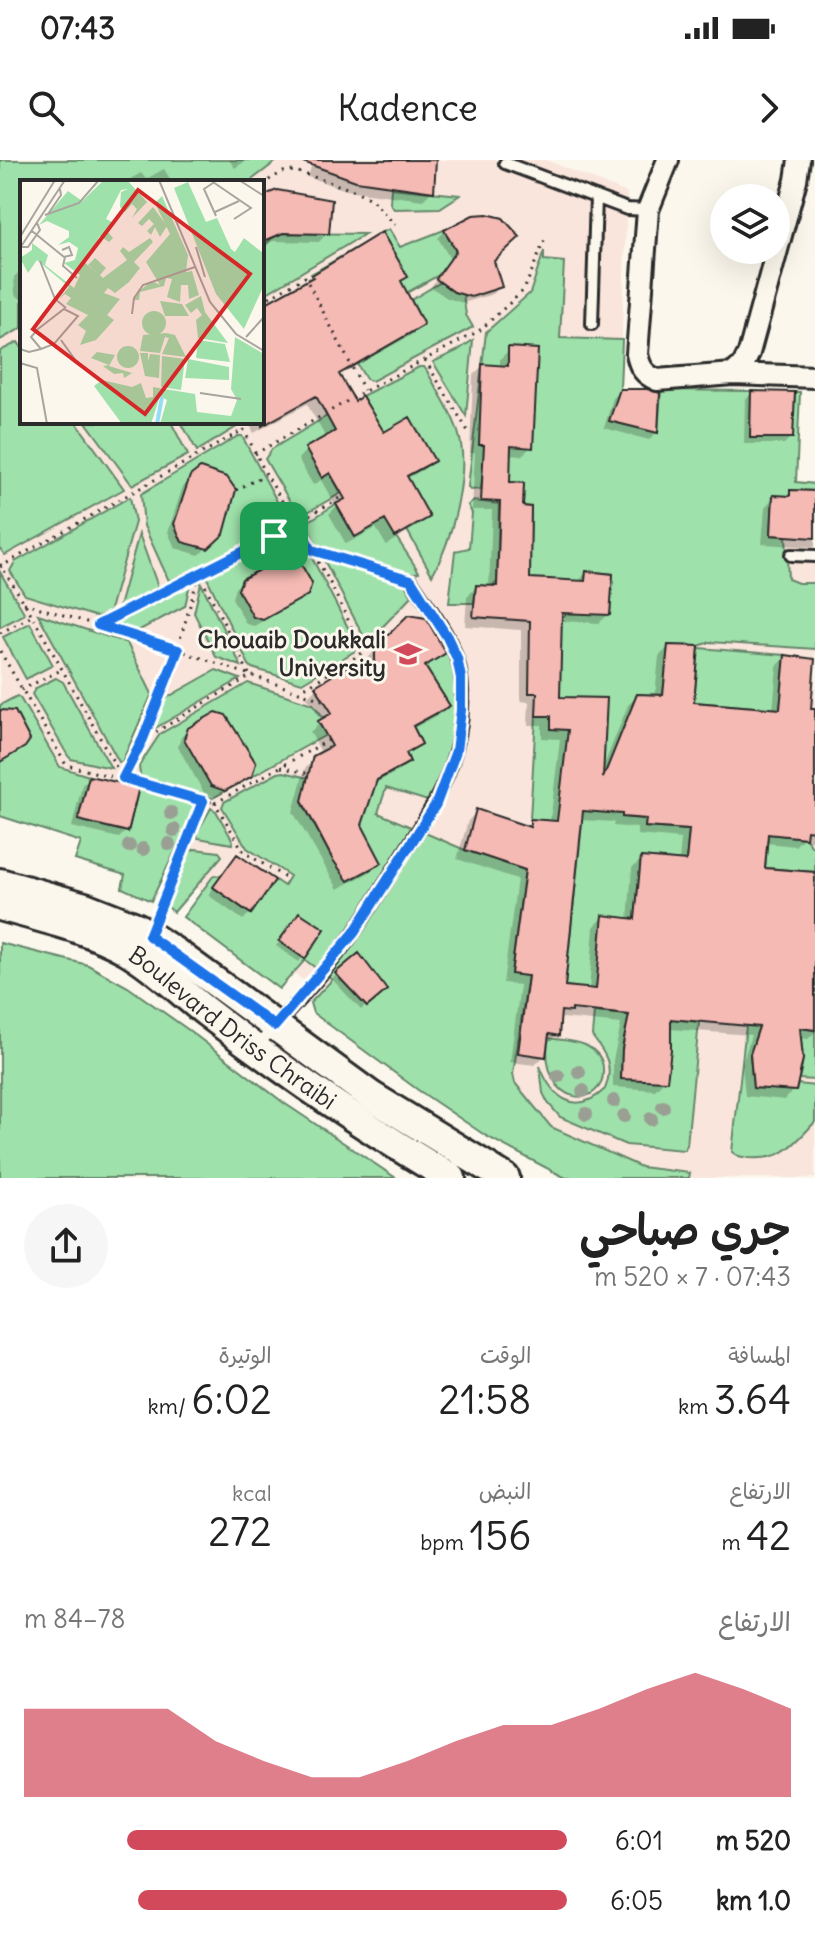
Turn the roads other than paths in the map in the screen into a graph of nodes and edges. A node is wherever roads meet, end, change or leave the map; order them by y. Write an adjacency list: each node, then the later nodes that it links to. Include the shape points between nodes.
1 (668, 160): 5 (street)
2 (799, 160): 7 (street, via 749,353)
3 (505, 163): 4 (lane)
4 (596, 197): 5 (lane, via 627,209); 6 (lane)
5 (648, 210): 7 (street, via 640,367 657,380)
6 (592, 324)
7 (733, 374): 8 (street)
8 (815, 377)
9 (791, 555): 10 (lane)
10 (815, 556)
11 (411, 580): 14 (lane, via 457,658 461,710 456,751 436,804 354,933)
12 (0, 883): 14 (main road, Boulevard Driss Chraibi, via 136,927)
13 (0, 906): 15 (main road, Boulevard Driss Chraibi, via 128,950)
14 (275, 1026): 15 (lane); 17 (main road, Boulevard Driss Chraibi, via 371,1096)
15 (256, 1047): 16 (main road, Boulevard Driss Chraibi, via 359,1122)
16 (451, 1178)
17 (505, 1178)

